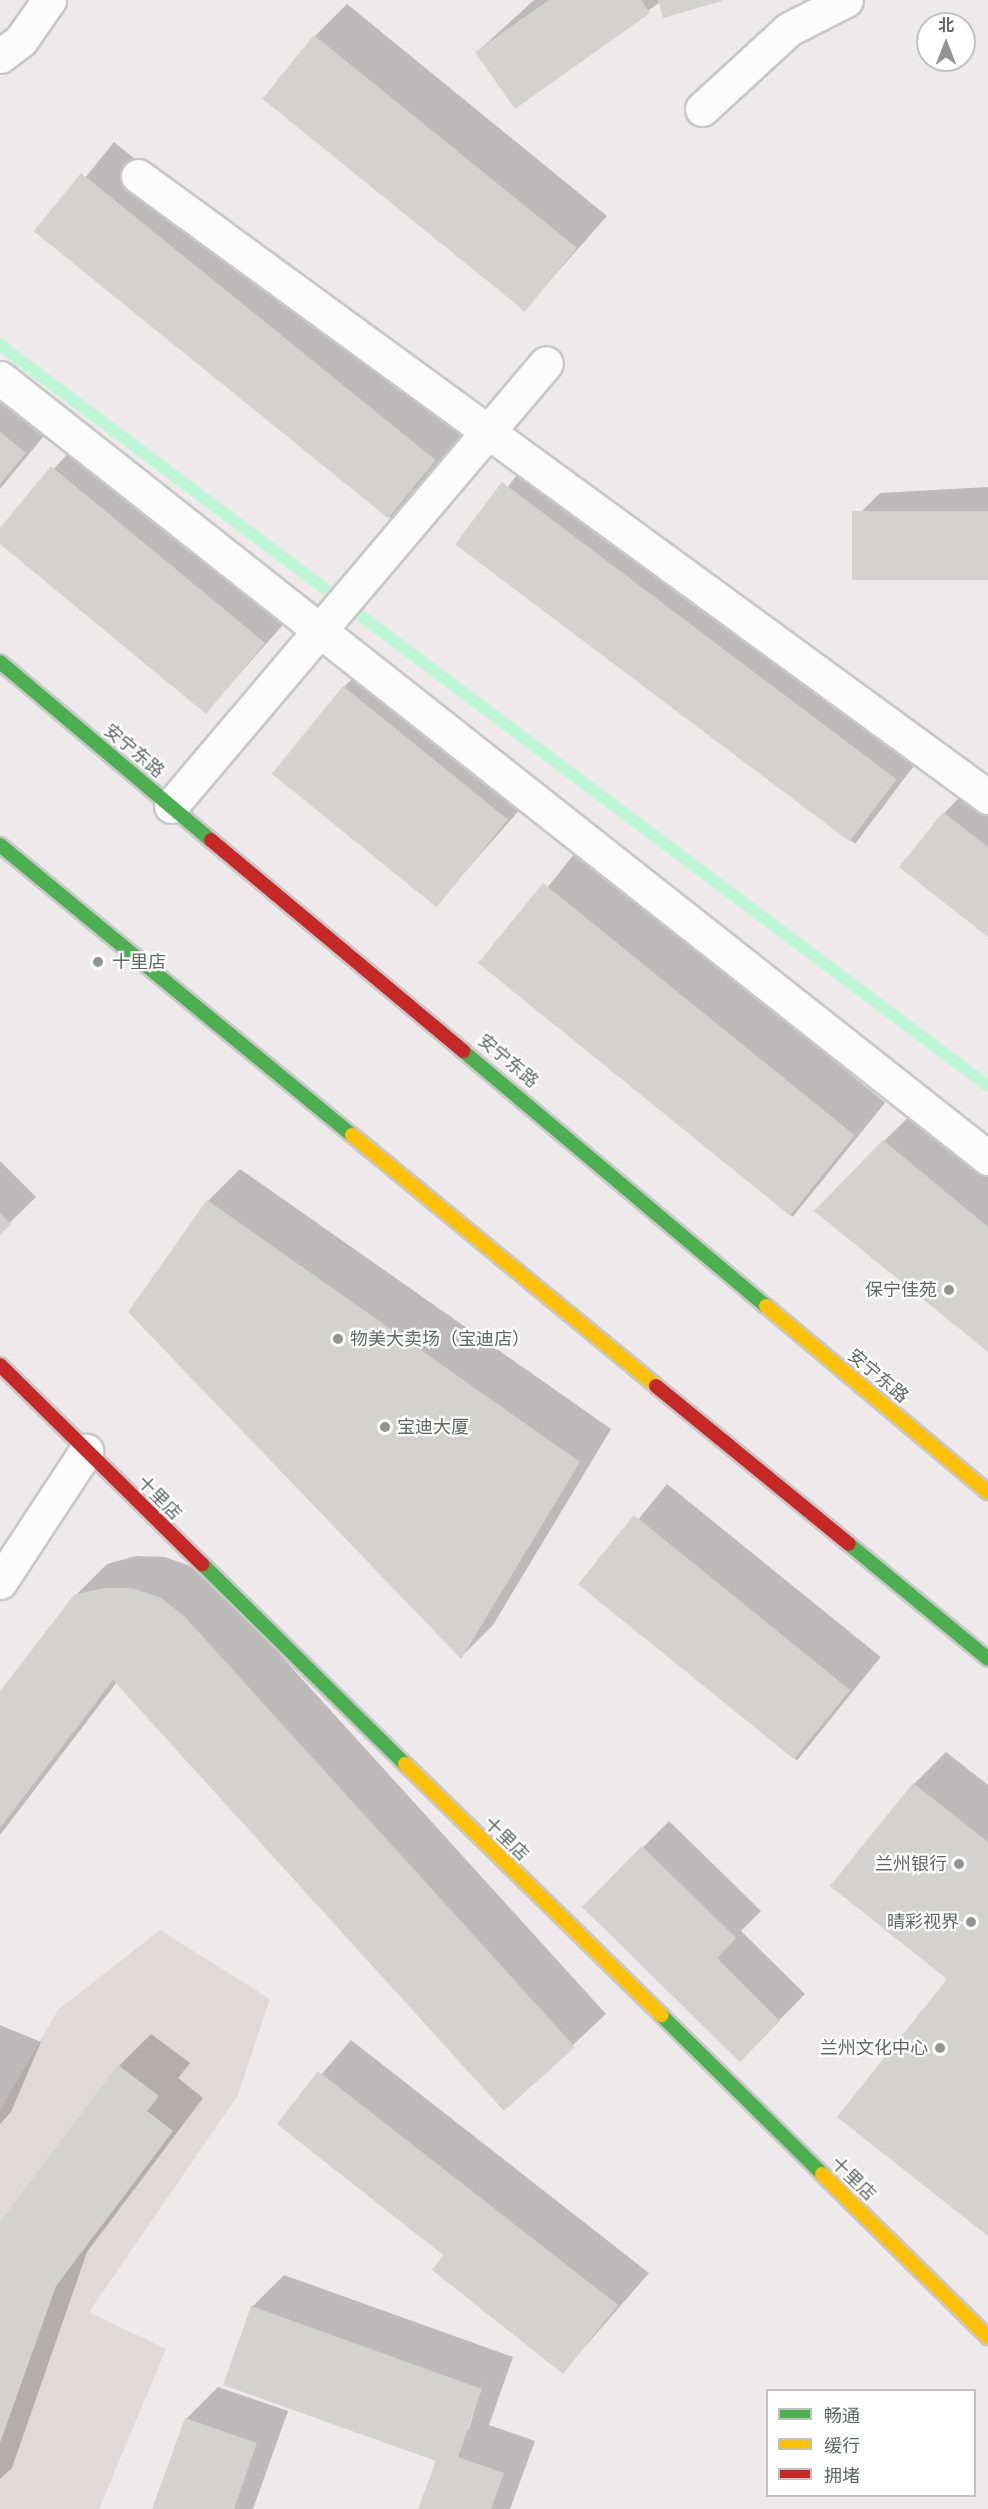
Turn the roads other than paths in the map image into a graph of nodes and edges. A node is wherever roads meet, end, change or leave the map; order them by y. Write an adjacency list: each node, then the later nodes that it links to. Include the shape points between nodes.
1 (49, 0): 3 (street, via 21,40)
2 (846, 0): 4 (street, via 789,29)
3 (0, 56)
4 (702, 109)
5 (138, 176): 8 (street)
6 (546, 363): 8 (street)
7 (0, 378): 9 (street)
8 (488, 432): 9 (street); 11 (street)
9 (324, 626): 12 (street); 14 (street)
10 (0, 662): 12 (main road, 安宁东路)
11 (988, 797)
12 (171, 806): 17 (main road, 安宁东路)
13 (0, 845): 19 (main road)
14 (988, 1158)
15 (0, 1365): 16 (main road, 十里店)
16 (86, 1451): 18 (street); 20 (main road, 十里店)
17 (988, 1492)
18 (0, 1582)
19 (988, 1659)
20 (988, 2337)

